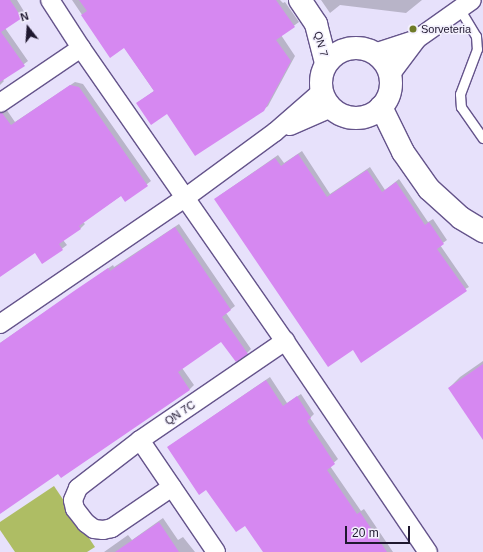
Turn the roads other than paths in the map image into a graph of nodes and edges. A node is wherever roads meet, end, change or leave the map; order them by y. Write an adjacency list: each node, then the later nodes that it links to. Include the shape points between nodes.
1 (50, 0): 6 (street)
2 (300, 0): 4 (street, QN 7)
3 (466, 4): 5 (street); 15 (lane, via 476,36 477,49 460,94 461,107)
4 (316, 24): 7 (street, QN 7); 9 (street, QN 7)
5 (416, 39): 8 (street); 10 (street)
6 (81, 48): 12 (street); 17 (street)
7 (348, 48): 8 (street, via 362,48); 9 (street, via 332,57)
8 (374, 53): 10 (street, via 385,62)
9 (326, 64): 11 (street, via 321,77)
10 (390, 75): 13 (street, via 390,92)
11 (326, 99): 14 (street, via 345,116); 17 (street, via 275,132)
12 (0, 103)
13 (381, 107): 14 (street, via 372,114); 16 (street)
14 (360, 118): 16 (street)
15 (483, 138)
16 (404, 152): 18 (street, via 429,189 461,218)
17 (185, 198): 19 (street); 20 (street)
18 (483, 231)
19 (0, 324)
20 (285, 341): 21 (street, QN 7C); 24 (street)
21 (140, 440): 22 (street); 22 (street, QN 7C, via 78,488 73,500 75,509 94,529 104,530 112,528)
22 (172, 487): 23 (street)
23 (216, 552)
24 (428, 552)

